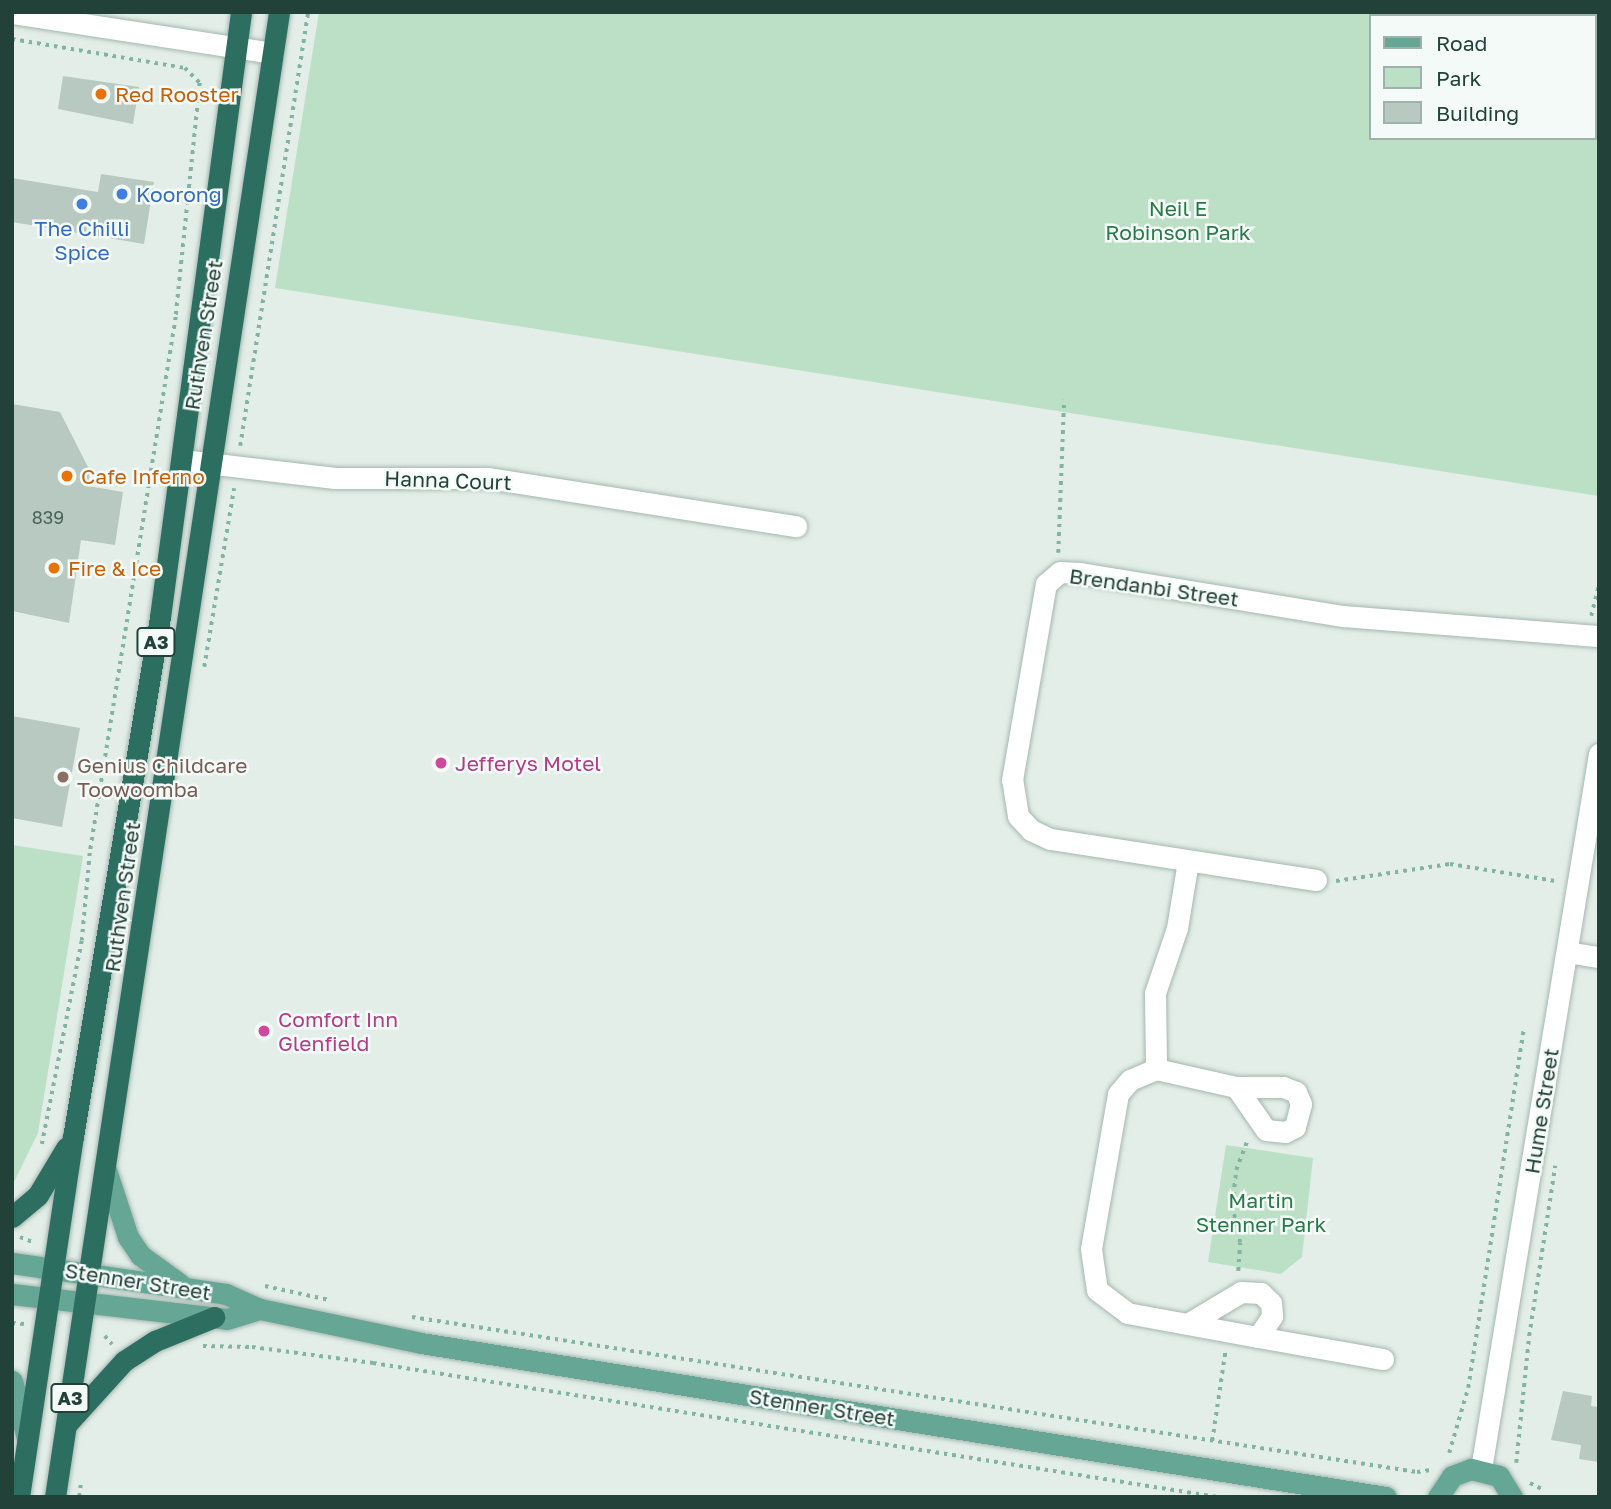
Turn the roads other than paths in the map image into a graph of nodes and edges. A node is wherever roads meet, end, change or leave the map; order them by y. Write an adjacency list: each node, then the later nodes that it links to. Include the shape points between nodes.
1 (241, 12): 4 (highway, Ruthven Street / A3)
2 (279, 12): 5 (highway, Ruthven Street / A3)
3 (12, 13): 4 (street)
4 (234, 47): 5 (street); 6 (highway, Ruthven Street / A3)
5 (273, 53): 7 (highway, Ruthven Street / A3)
6 (182, 460): 7 (street, Hanna Court); 17 (highway, Ruthven Street / A3)
7 (207, 464): 8 (street, Hanna Court, via 335,478 488,478); 18 (highway, Ruthven Street / A3)
8 (796, 526)
9 (1594, 635): 11 (street, Brendanbi Street, via 1344,616 1060,572 1046,584 1038,611 1012,780 1018,816 1031,830 1050,839)
10 (1599, 754): 13 (street, Hume Street)
11 (1188, 861): 12 (street, Brendanbi Street); 15 (street, via 1178,928 1155,993)
12 (1316, 880)
13 (1567, 952): 14 (street); 35 (street, Hume Street)
14 (1599, 957)
15 (1156, 1069): 16 (street); 29 (street, via 1130,1080 1118,1094 1091,1249 1092,1268 1097,1290 1110,1304 1127,1313)
16 (1236, 1087): 16 (street, via 1283,1087 1296,1092 1301,1115 1295,1127 1285,1132 1266,1130)
17 (72, 1138): 19 (highway, via 38,1195); 21 (highway, Ruthven Street / A3)
18 (106, 1170): 22 (highway, Ruthven Street / A3); 23 (main road, via 128,1237 140,1255)
19 (12, 1217)
20 (12, 1263): 21 (main road, Stenner Street)
21 (52, 1268): 22 (main road, Stenner Street); 25 (highway, Ruthven Street / A3)
22 (88, 1273): 23 (main road, Stenner Street); 26 (highway, Ruthven Street / A3)
23 (186, 1288): 27 (main road, Stenner Street, via 226,1294)
24 (12, 1294): 25 (main road, Stenner Street)
25 (48, 1299): 26 (main road, Stenner Street); 34 (highway, Ruthven Street / A3)
26 (84, 1300): 28 (main road, Stenner Street); 33 (highway, Ruthven Street / A3)
27 (260, 1310): 28 (main road, Stenner Street, via 227,1319); 38 (main road, Stenner Street, via 571,1368)
28 (214, 1317): 33 (highway, via 155,1341 124,1361)
29 (1191, 1322): 30 (street, via 1230,1335); 30 (street, via 1241,1292 1261,1293 1271,1303 1272,1316)
30 (1258, 1337): 31 (street)
31 (1383, 1359)
32 (12, 1381): 34 (main road)
33 (66, 1425): 37 (highway, Ruthven Street / A3)
34 (27, 1438): 36 (highway, Ruthven Street / A3)
35 (1481, 1468): 39 (main road, via 1452,1476); 40 (main road, via 1499,1476)
36 (19, 1497)
37 (55, 1497)
38 (1386, 1497)
39 (1438, 1497)
40 (1512, 1497)

